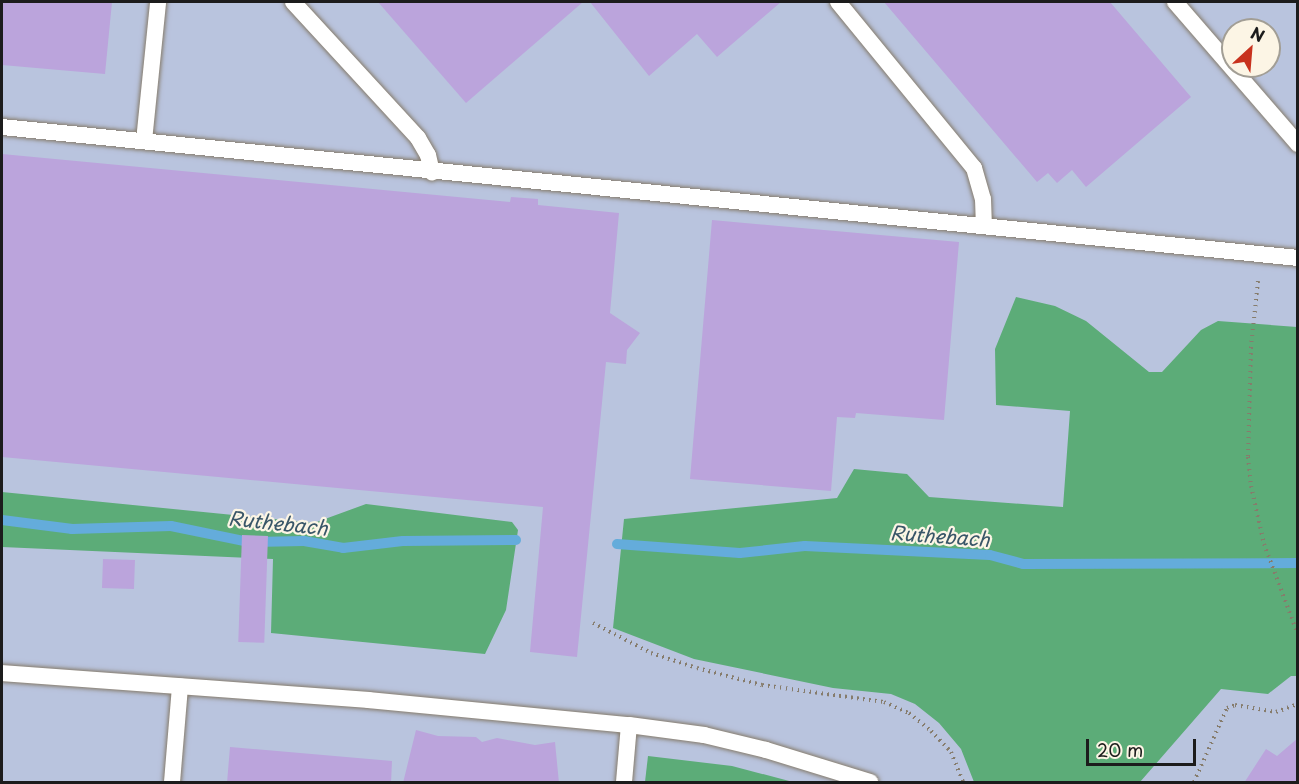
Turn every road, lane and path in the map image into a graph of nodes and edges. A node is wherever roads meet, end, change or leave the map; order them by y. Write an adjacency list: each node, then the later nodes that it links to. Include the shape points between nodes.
1 (158, 2): 6 (lane)
2 (292, 2): 8 (lane, via 418,138 429,155)
3 (838, 2): 9 (lane, via 974,168 983,199)
4 (1175, 2): 7 (lane)
5 (2, 127): 6 (lane)
6 (144, 141): 8 (lane)
7 (1298, 144)
8 (432, 173): 9 (lane)
9 (984, 225): 10 (lane)
10 (1261, 254): 11 (lane); 13 (path, via 1251,347 1248,457 1264,544)
11 (1298, 258)
12 (593, 623): 21 (path, via 651,653 762,686 892,705 909,713 951,752)
13 (1298, 635)
14 (2, 674): 15 (lane)
15 (180, 687): 17 (lane); 18 (lane)
16 (1298, 704): 22 (path, via 1276,712 1235,705 1227,708)
17 (629, 725): 19 (lane); 20 (lane, via 756,747)
18 (172, 783)
19 (624, 783)
20 (870, 783)
21 (963, 783)
22 (1194, 783)

